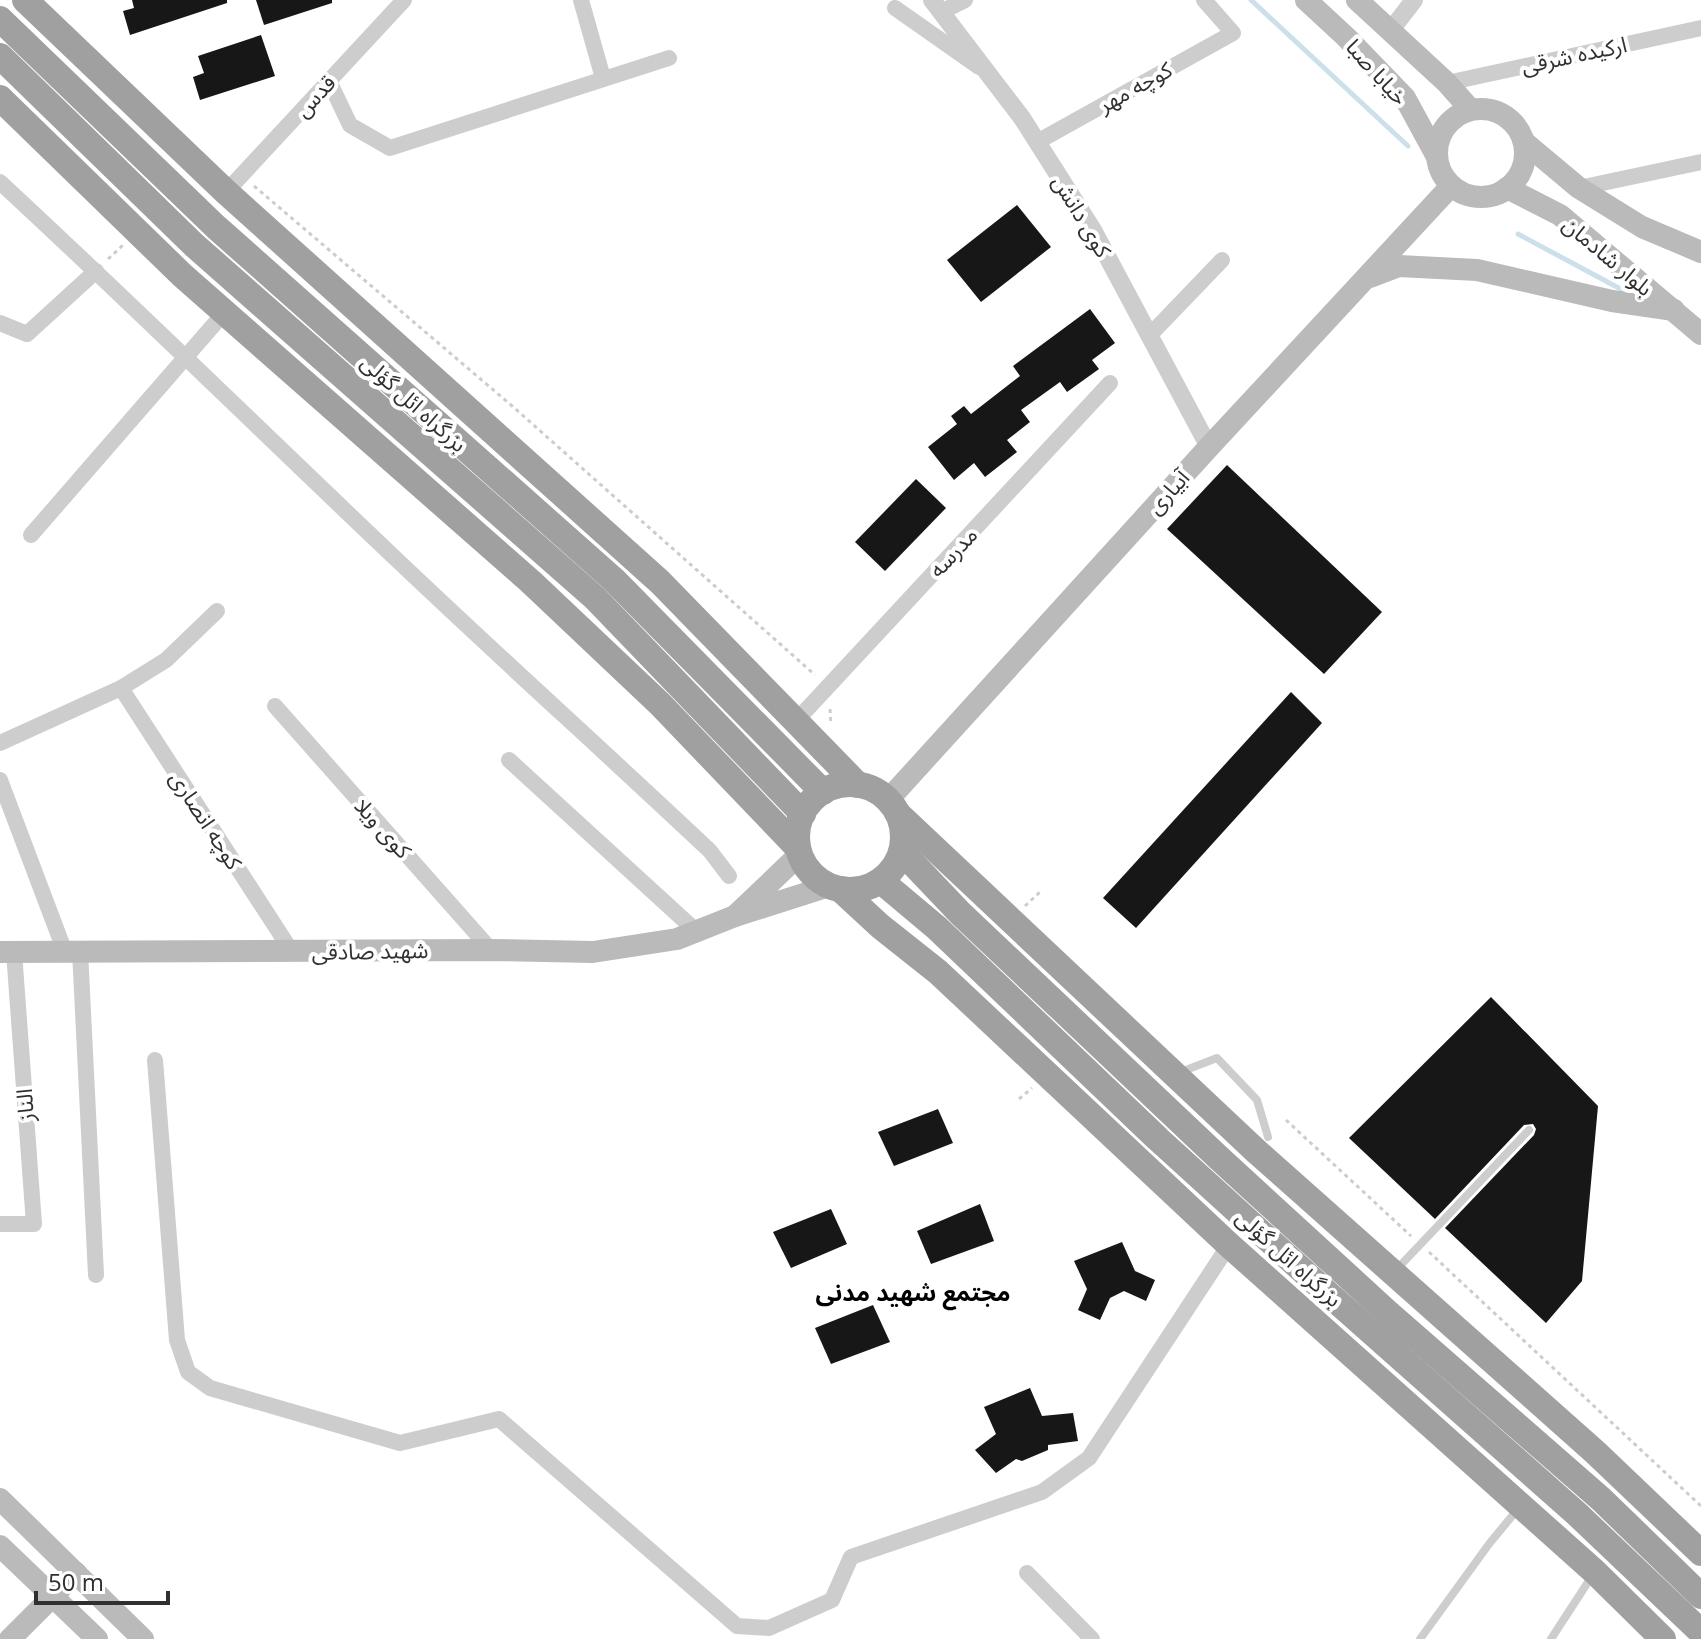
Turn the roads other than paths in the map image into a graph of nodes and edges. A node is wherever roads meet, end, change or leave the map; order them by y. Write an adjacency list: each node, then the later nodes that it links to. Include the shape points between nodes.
1 (25, 0): 27 (highway)
2 (404, 0): 18 (street, قدس)
3 (581, 0): 17 (street)
4 (965, 0): 9 (street)
5 (1204, 0): 22 (street, کوچه مهر, via 1233,33)
6 (1306, 0): 24 (main road, خیابا صبا, via 1405,98)
7 (1414, 0): 13 (street)
8 (1361, 1): 13 (main road, خیابا صبا)
9 (937, 6): 16 (street, کوی دانش)
10 (895, 8): 16 (street)
11 (0, 19): 52 (highway, بزرگراه ائل گؤلی, via 216,227 614,580)
12 (1701, 28): 19 (street, ارکیده شرقی)
13 (1391, 30): 19 (main road, خیابا صبا)
14 (0, 56): 54 (highway, بزرگراه ائل گؤلی, via 194,245 595,598)
15 (669, 58): 17 (street)
16 (989, 74): 22 (street, کوی دانش)
17 (603, 78): 18 (street, via 390,148 350,125)
18 (329, 81): 27 (street, قدس)
19 (1447, 83): 21 (main road, خیابا صبا)
20 (0, 98): 36 (highway)
21 (1470, 109): 23 (main road, via 1502,113); 24 (main road, via 1448,122)
22 (1037, 142): 39 (street, کوی دانش, via 1093,230)
23 (1524, 142): 29 (main road, via 1523,168); 30 (main road, بلوار شادمان)
24 (1436, 155): 28 (main road)
25 (1701, 162): 30 (street)
26 (0, 182): 33 (street)
27 (234, 184): 47 (highway, via 660,582)
28 (1451, 186): 29 (main road, via 1483,197); 34 (main road, آبیاری)
29 (1507, 188): 35 (main road, بلوار شادمان, via 1560,215)
30 (1579, 188): 31 (main road, بلوار شادمان, via 1642,227)
31 (1701, 252)
32 (1222, 260): 39 (street)
33 (96, 271): 37 (street, via 27,334); 40 (street)
34 (1365, 279): 35 (main road, via 1399,266 1477,270); 42 (main road, آبیاری)
35 (1674, 310): 38 (main road, بلوار شادمان)
36 (224, 313): 40 (street); 55 (highway, via 541,592 660,704)
37 (0, 323)
38 (1701, 334)
39 (1149, 336): 42 (street, کوی دانش)
40 (185, 359): 43 (street); 57 (street, via 701,843)
41 (1110, 383): 47 (street, مدرسه)
42 (1209, 447): 53 (main road, آبیاری)
43 (31, 535)
44 (217, 611): 45 (street, via 166,660)
45 (121, 688): 48 (street); 65 (street, کوچه انصاری)
46 (275, 706): 62 (street, کوی ویلا)
47 (796, 721): 51 (highway)
48 (0, 743)
49 (509, 760): 61 (street)
50 (0, 780): 63 (street)
51 (858, 785): 52 (highway); 53 (highway, via 874,790)
52 (823, 792): 54 (highway)
53 (893, 807): 56 (highway, via 902,826); 67 (highway)
54 (803, 814): 55 (highway)
55 (799, 851): 59 (highway, via 816,878); 60 (main road, شهید صادقی)
56 (902, 852): 58 (highway); 81 (highway, بزرگراه ائل گؤلی, via 1220,1159 1601,1499)
57 (729, 876)
58 (881, 881): 59 (highway, via 868,888); 83 (highway, بزرگراه ائل گؤلی)
59 (834, 888): 60 (main road, شهید صادقی); 71 (highway, via 938,972)
60 (735, 916): 61 (main road, شهید صادقی)
61 (696, 931): 62 (main road, شهید صادقی, via 677,939 593,952)
62 (491, 950): 65 (main road, شهید صادقی)
63 (72, 951): 64 (main road, شهید صادقی); 65 (main road, شهید صادقی); 73 (street)
64 (7, 952): 70 (street, الناز, via 34,1224)
65 (292, 952)
66 (155, 1060): 71 (street, via 177,1340 188,1372 210,1388 400,1443 499,1419 737,1626 769,1628 832,1600 851,1557 1042,1492 1089,1458)
67 (1175, 1074): 69 (lane, via 1217,1058 1257,1100); 72 (highway)
68 (1529, 1130): 72 (lane)
69 (1268, 1137)
70 (0, 1224)
71 (1229, 1245): 75 (highway)
72 (1393, 1274): 77 (highway)
73 (96, 1275)
74 (0, 1499): 79 (main road)
75 (1521, 1507): 78 (highway); 88 (lane)
76 (0, 1546): 82 (main road)
77 (1701, 1553)
78 (1595, 1572): 89 (lane); 90 (highway)
79 (76, 1573): 82 (main road); 86 (main road)
80 (1027, 1573): 87 (street)
81 (1701, 1596)
82 (52, 1597): 84 (main road); 85 (main road)
83 (1701, 1632)
84 (10, 1639)
85 (97, 1639)
86 (143, 1639)
87 (1092, 1639)
88 (1420, 1639)
89 (1551, 1639)
90 (1663, 1639)

